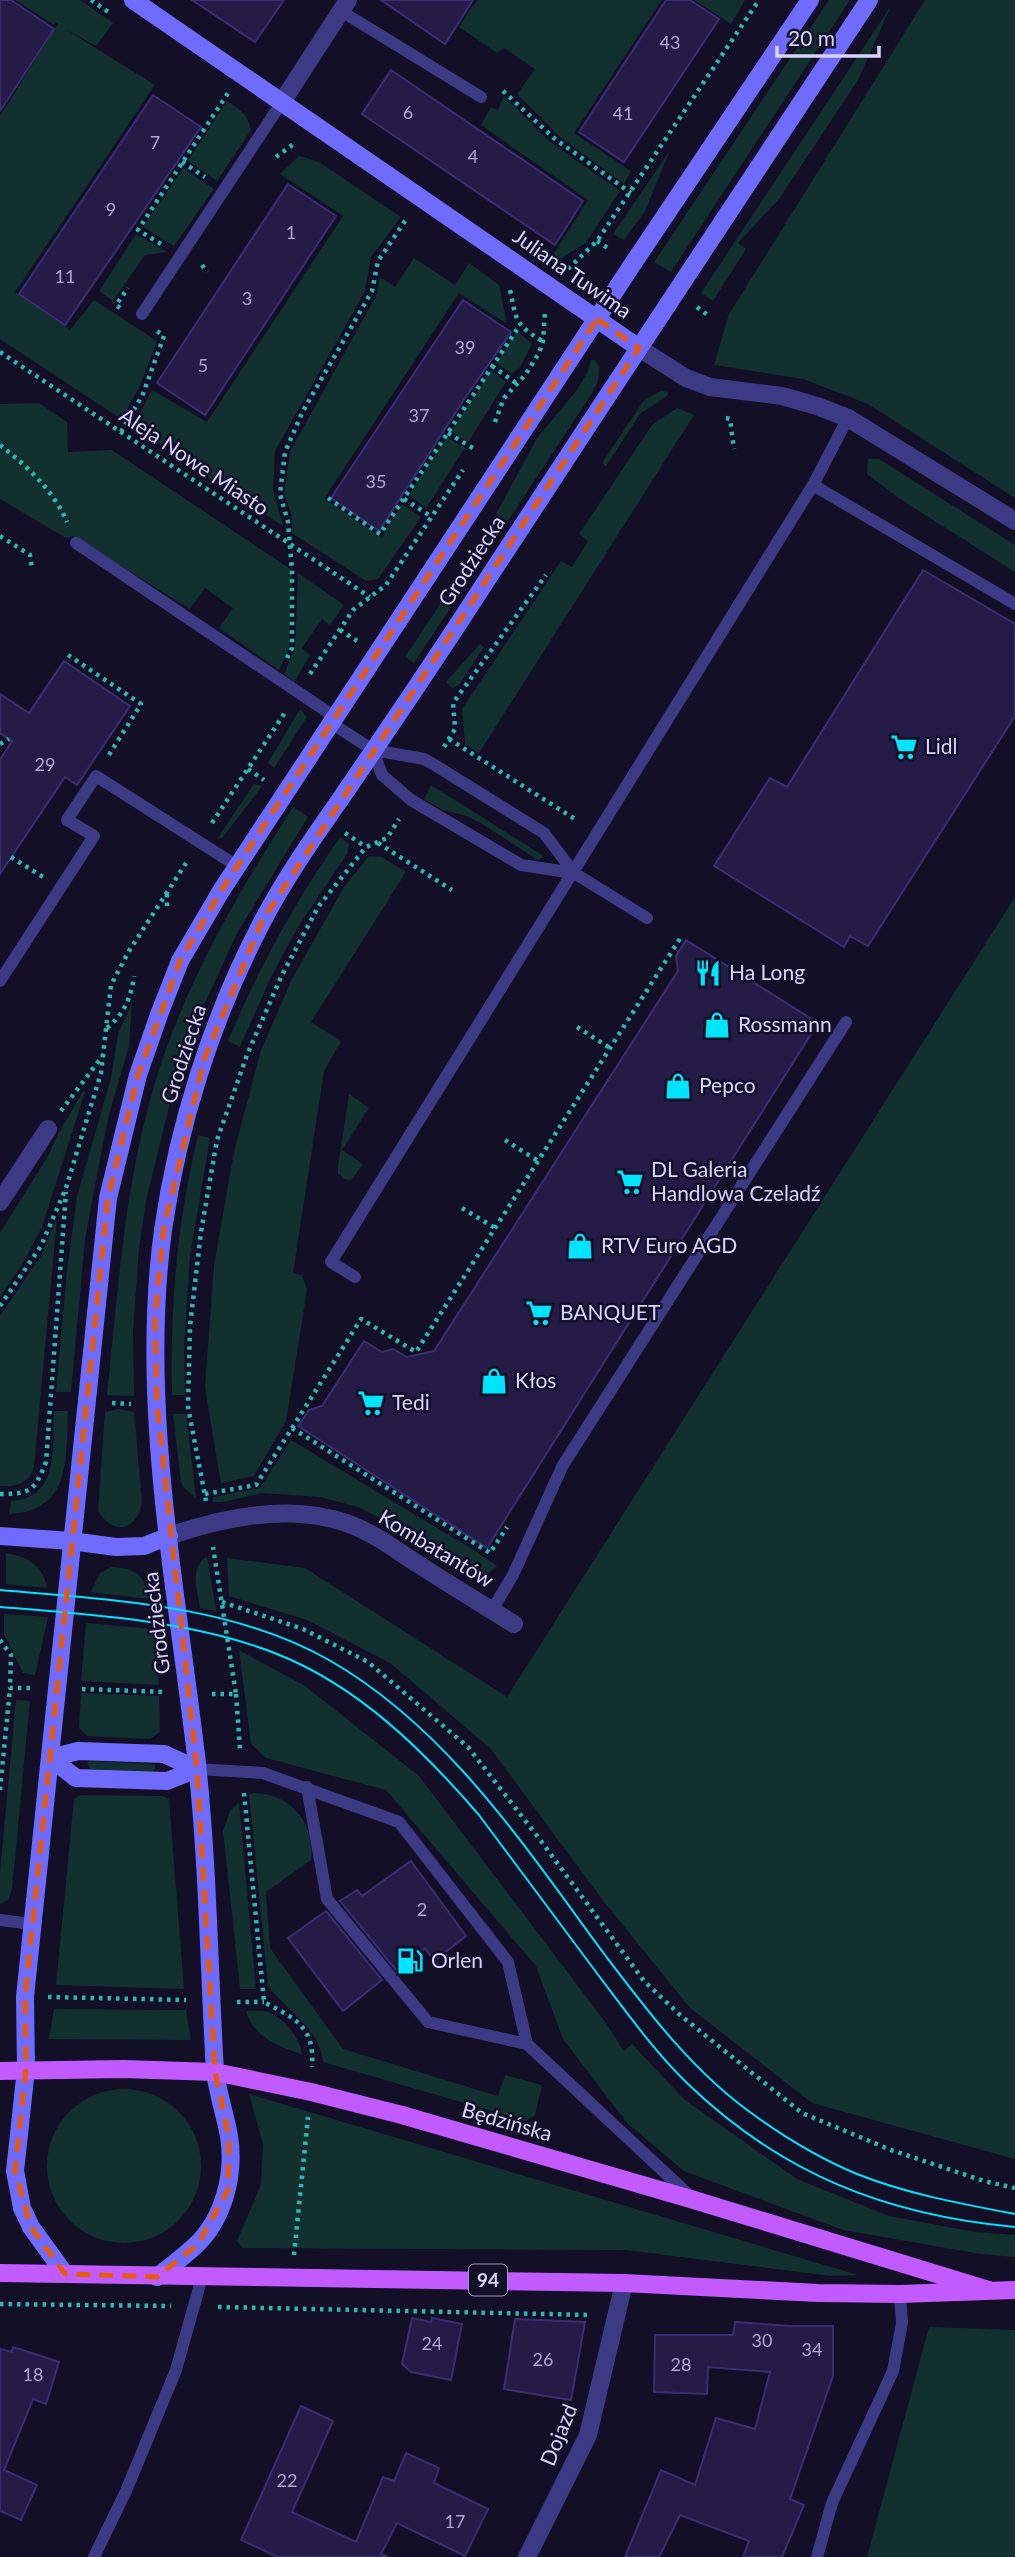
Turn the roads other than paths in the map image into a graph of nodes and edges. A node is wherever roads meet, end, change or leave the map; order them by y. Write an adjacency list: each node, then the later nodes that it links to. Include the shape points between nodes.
1 (133, 0): 6 (street, Juliana Tuwima)
2 (810, 0): 8 (street, Grodziecka)
3 (869, 0): 9 (street, Grodziecka)
4 (343, 4): 5 (lane); 6 (street)
5 (481, 97)
6 (282, 102): 7 (lane); 8 (street, Juliana Tuwima)
7 (142, 314)
8 (597, 319): 9 (street, Juliana Tuwima); 15 (street, Grodziecka)
9 (639, 348): 10 (street, Juliana Tuwima, via 686,378 710,387 782,396); 16 (street, Grodziecka)
10 (848, 418): 11 (lane); 12 (street, Juliana Tuwima)
11 (813, 485): 14 (lane); 18 (lane)
12 (1015, 521)
13 (76, 543): 15 (lane)
14 (1015, 604)
15 (333, 720): 16 (lane); 17 (street, Grodziecka)
16 (373, 750): 18 (lane, via 425,759 544,833); 18 (lane, via 382,775 411,800 521,865); 26 (street, Grodziecka, via 262,921 226,997 183,1132 164,1227 155,1318 157,1405)
17 (237, 866): 20 (lane, via 96,776 67,820 94,836); 27 (street, Grodziecka, via 180,961 138,1075 108,1198)
18 (574, 873): 19 (lane); 24 (lane, via 331,1262)
19 (647, 918)
20 (0, 981)
21 (846, 1022): 28 (lane, via 563,1465)
22 (48, 1129): 23 (street)
23 (0, 1202)
24 (355, 1277)
25 (0, 1536): 27 (street, Kombatantów)
26 (169, 1536): 27 (street, Kombatantów, via 144,1546); 28 (street, Kombatantów, via 271,1513 347,1523); 31 (street, Grodziecka)
27 (72, 1541): 30 (street, Grodziecka)
28 (492, 1610): 29 (street, Kombatantów)
29 (514, 1624)
30 (50, 1758): 31 (street, via 78,1751 164,1754); 31 (street, via 75,1778 167,1781); 34 (street, Grodziecka)
31 (198, 1769): 32 (lane, via 263,1773); 38 (street, Grodziecka)
32 (307, 1787): 35 (lane, via 399,1822 508,1962); 35 (lane, via 327,1899 428,2022)
33 (0, 1920): 34 (lane)
34 (32, 1924): 36 (street, Grodziecka, via 25,1997)
35 (527, 2044): 39 (lane)
36 (26, 2069): 37 (main road, Będzińska / 94); 38 (main road, Będzińska / 94); 41 (street, Grodziecka, via 17,2183 31,2227)
37 (0, 2071)
38 (215, 2072): 39 (main road, Będzińska / 94, via 402,2115); 42 (street, Grodziecka, via 229,2137 228,2190 198,2244)
39 (694, 2200): 45 (main road, Będzińska / 94)
40 (0, 2273): 41 (main road, 94)
41 (65, 2274): 42 (main road, 94)
42 (157, 2277): 43 (main road, Będzińska / 94)
43 (202, 2277): 44 (main road, Będzińska / 94); 48 (lane, via 176,2370)
44 (624, 2283): 47 (main road, Będzińska / 94); 49 (street, Dojazd, via 588,2435)
45 (989, 2290): 46 (main road, Będzińska / 94); 47 (main road, Będzińska / 94)
46 (1015, 2290)
47 (900, 2294): 50 (lane, via 902,2323 893,2371 832,2503)
48 (94, 2557)
49 (527, 2557)
50 (817, 2557)

